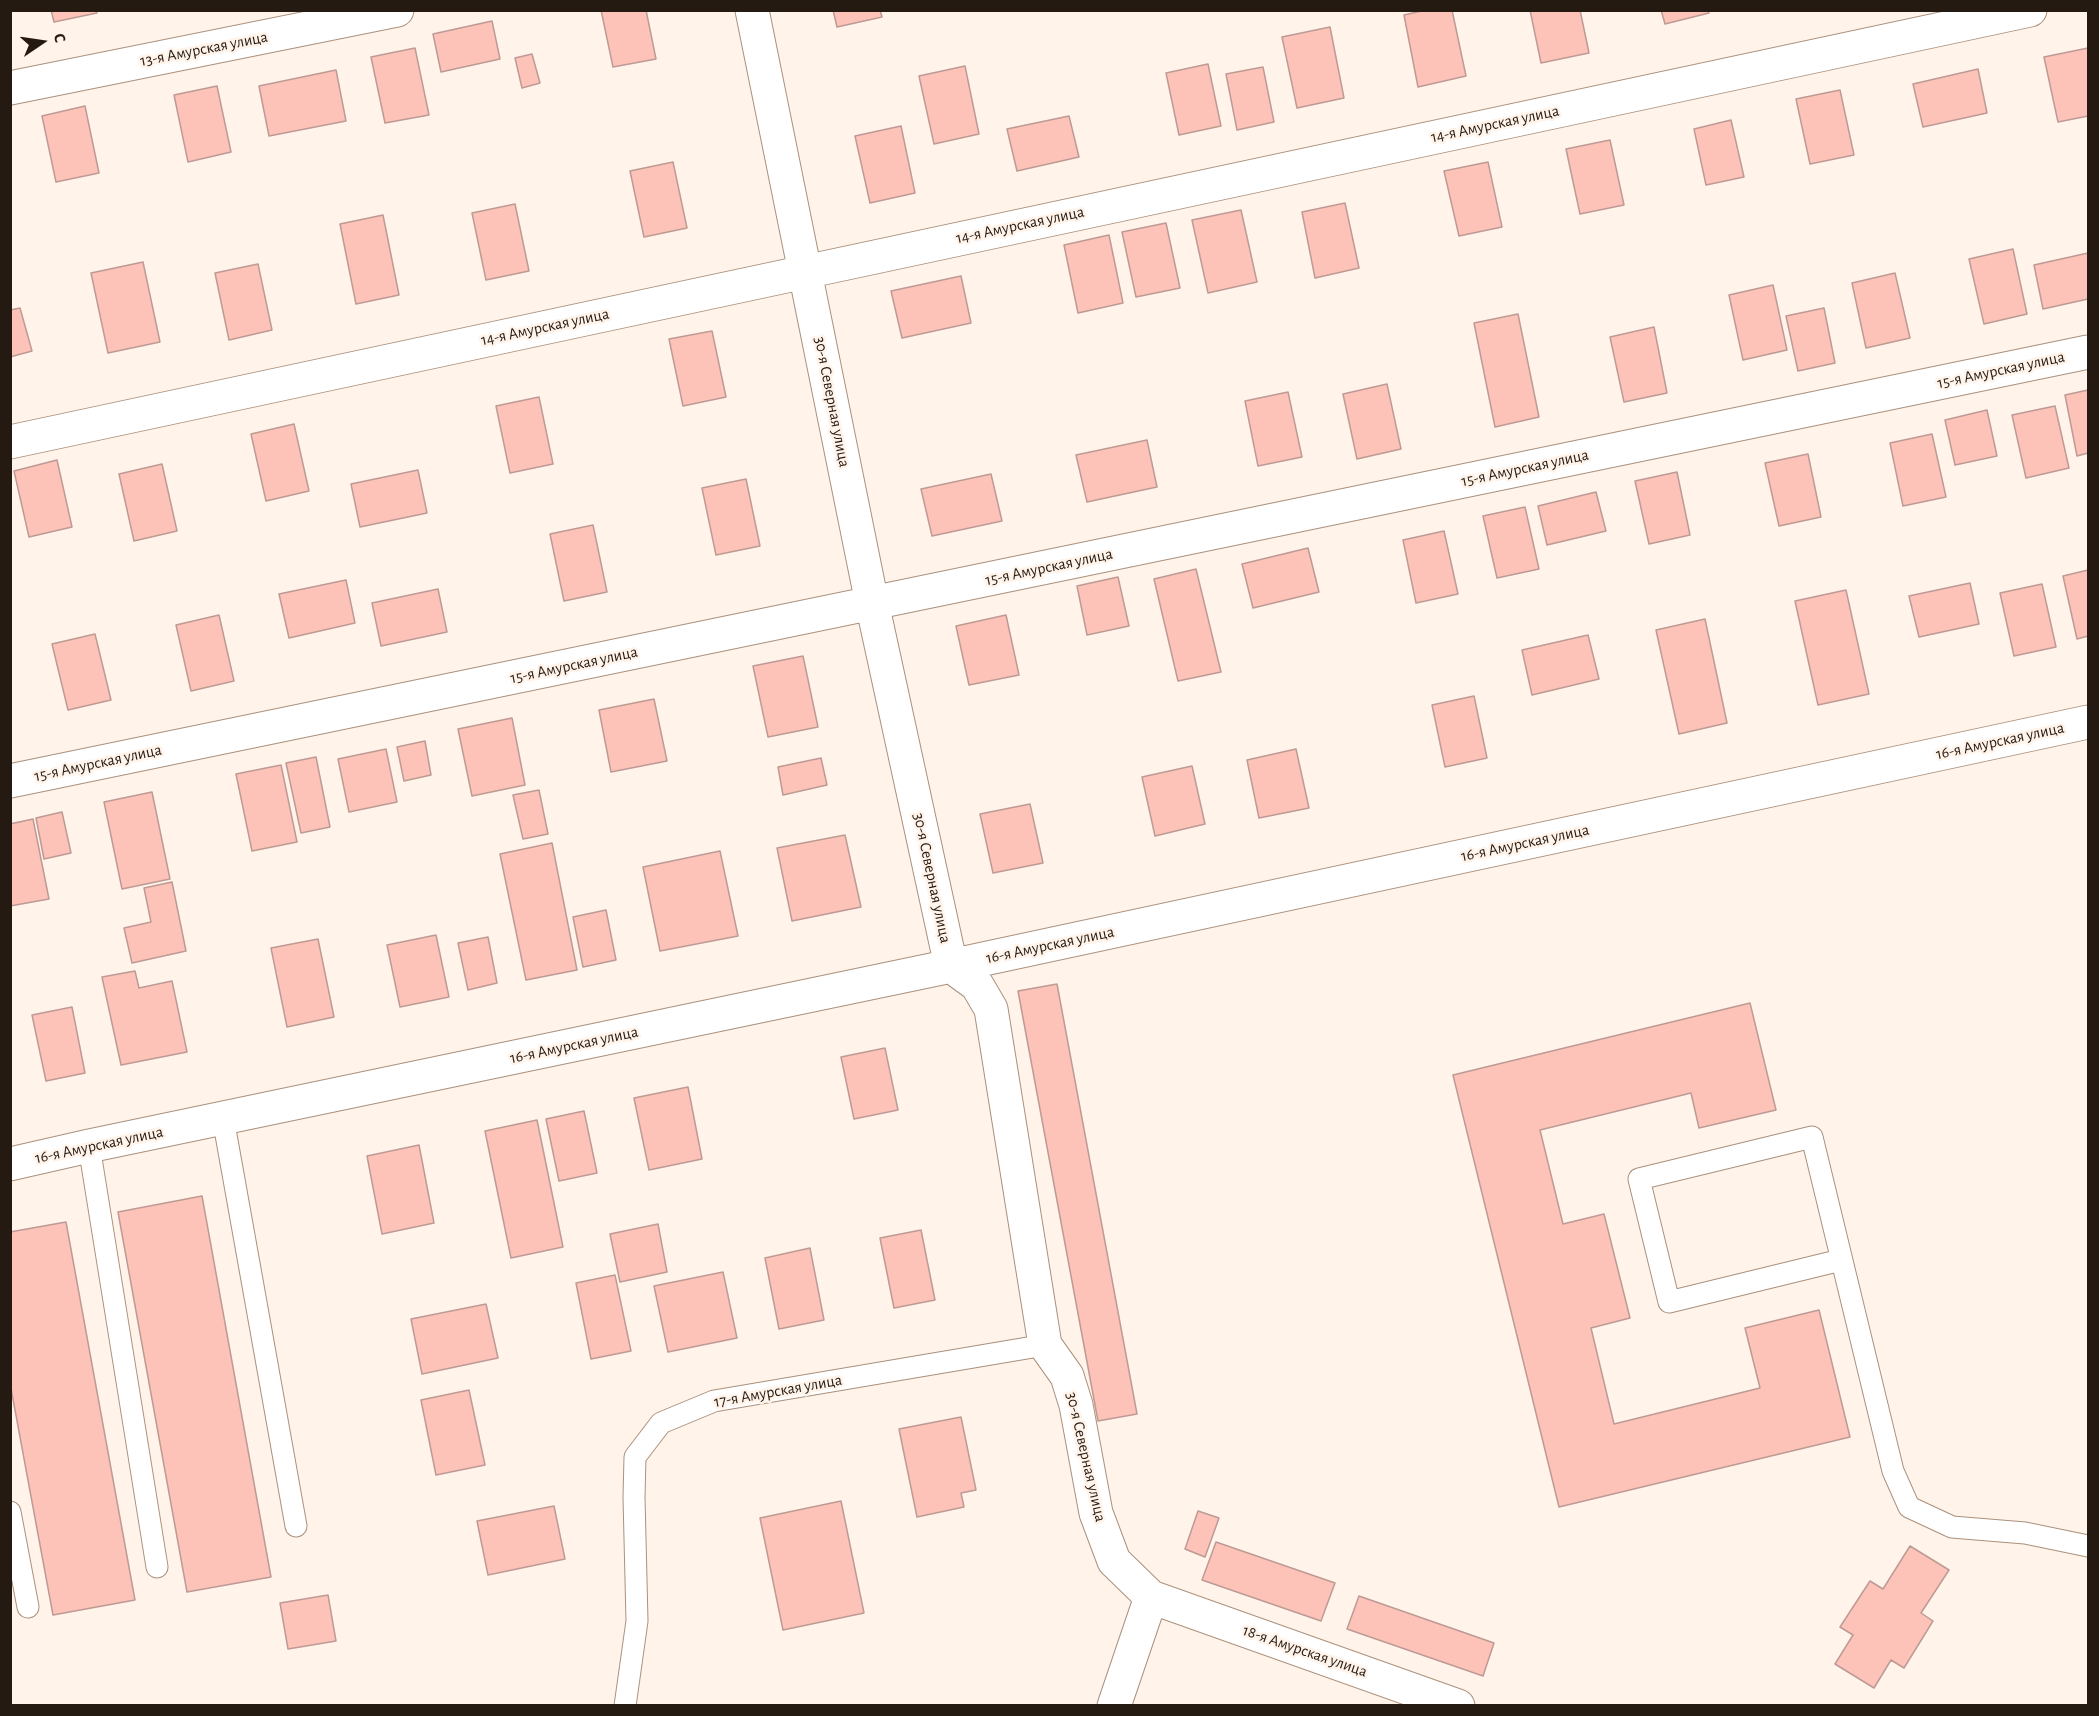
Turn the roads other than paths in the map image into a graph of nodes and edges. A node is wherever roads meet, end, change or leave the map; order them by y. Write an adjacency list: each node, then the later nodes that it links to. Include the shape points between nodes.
1 (397, 10): 4 (street, 13-я Амурская улица)
2 (752, 10): 5 (street, 30-я Северная улица)
3 (2030, 10): 5 (street, 14-я Амурская улица)
4 (10, 88)
5 (805, 270): 7 (street, 14-я Амурская улица); 8 (street, 30-я Северная улица)
6 (2088, 352): 8 (street, 15-я Амурская улица)
7 (10, 442)
8 (872, 603): 10 (street, 15-я Амурская улица); 11 (street, 30-я Северная улица)
9 (2088, 722): 11 (street, 16-я Амурская улица)
10 (10, 781)
11 (951, 966): 12 (street, 16-я Амурская улица); 16 (street, 30-я Северная улица, via 977,985 991,1009)
12 (223, 1118): 13 (street, 16-я Амурская улица); 18 (lane)
13 (89, 1146): 14 (street, 16-я Амурская улица); 20 (lane)
14 (10, 1164)
15 (1841, 1260): 15 (lane, via 1669,1302 1639,1179 1812,1137); 19 (lane, via 1893,1471 1909,1507 1952,1527 2025,1533)
16 (1046, 1345): 21 (street, 30-я Северная улица, via 1067,1376 1096,1513 1114,1561); 23 (lane, 17-я Амурская улица, via 714,1401 661,1423 635,1457 637,1621)
17 (10, 1512): 22 (lane)
18 (296, 1526)
19 (2088, 1546)
20 (157, 1567)
21 (1151, 1597): 24 (street); 25 (street, 18-я Амурская улица)
22 (28, 1607)
23 (625, 1706)
24 (1114, 1706)
25 (1458, 1706)

